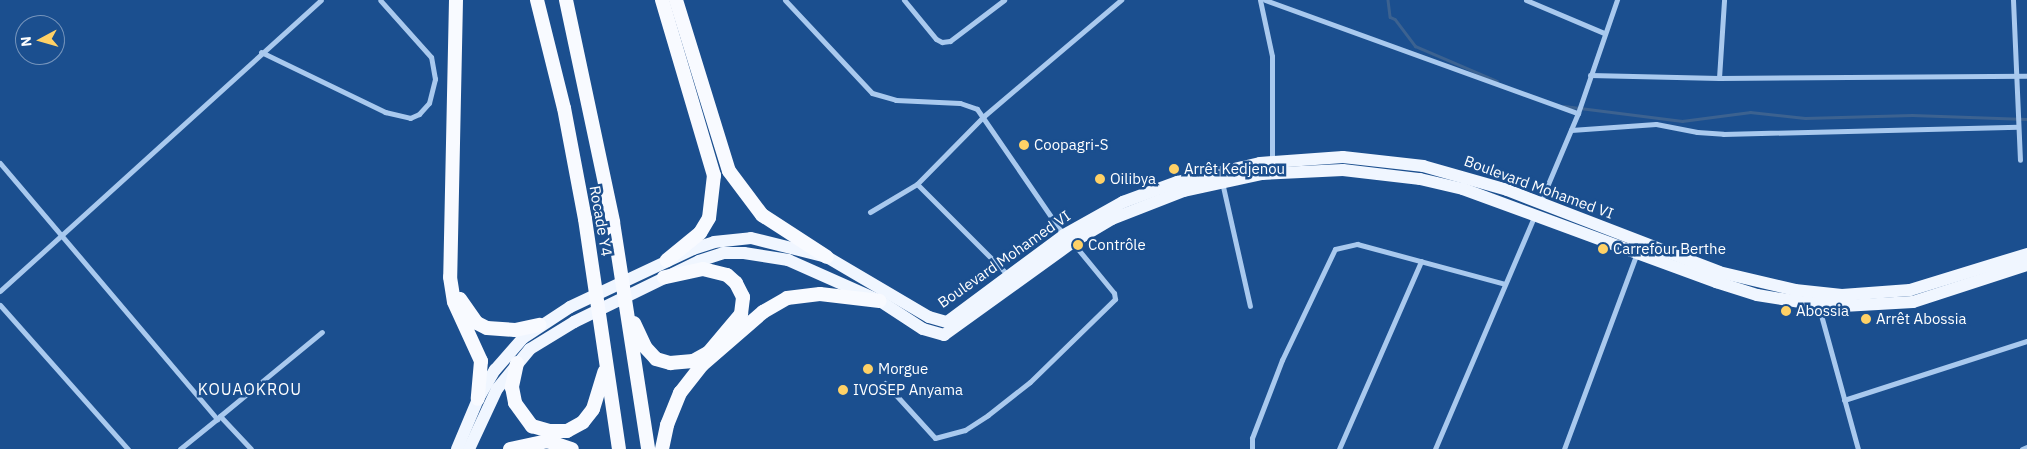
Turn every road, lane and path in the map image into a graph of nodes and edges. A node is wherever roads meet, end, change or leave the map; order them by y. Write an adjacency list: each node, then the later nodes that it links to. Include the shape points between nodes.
1 (321, 0): 20 (street)
2 (380, 0): 20 (street, via 431,57 435,79 429,103 410,118 385,112)
3 (456, 0): 59 (highway, via 450,277 454,302 481,361)
4 (464, 0): 53 (highway, via 456,270 459,296 464,310 487,328 515,330)
5 (537, 0): 56 (highway, Rocade Y4, via 581,201)
6 (566, 0): 52 (highway, Rocade Y4, via 586,83)
7 (662, 0): 41 (highway, via 714,175 709,218 700,233)
8 (676, 0): 40 (highway, via 729,171 762,215)
9 (785, 0): 26 (street, via 872,93 907,102 970,105)
10 (904, 0): 11 (street, via 942,42 950,41)
11 (1004, 0)
12 (1122, 0): 26 (street)
13 (1260, 0): 30 (street, via 1272,56)
14 (1265, 0): 25 (street)
15 (1526, 0): 19 (street)
16 (1616, 0): 19 (street)
17 (1724, 0): 24 (street)
18 (2013, 0): 22 (street)
19 (1604, 33): 21 (street)
20 (261, 52): 36 (street)
21 (1590, 75): 24 (street); 25 (street)
22 (2014, 76): 23 (street); 24 (street); 27 (street)
23 (2027, 76)
24 (1719, 78)
25 (1578, 113): 28 (street)
26 (984, 116): 33 (street); 37 (street)
27 (2018, 127): 28 (street, via 1717,134 1656,124); 29 (street)
28 (1571, 130): 34 (street)
29 (2020, 160)
30 (1272, 162): 34 (main road, Boulevard Mohamed VI, via 1343,157 1405,163 1467,176); 37 (main road, Boulevard Mohamed VI, via 1223,170 1153,190 1123,202)
31 (0, 163): 36 (street)
32 (1222, 182): 34 (main road, Boulevard Mohamed VI, via 1299,170 1384,174 1463,189); 37 (main road, Boulevard Mohamed VI, via 1184,191 1131,210); 51 (street)
33 (917, 184): 35 (street); 44 (street)
34 (1538, 209): 38 (main road, Boulevard Mohamed VI); 39 (main road, Boulevard Mohamed VI, via 1759,284 1842,295 1910,290); 46 (street)
35 (870, 212)
36 (63, 234): 47 (street); 61 (street)
37 (1068, 239): 44 (main road, Boulevard Mohamed VI); 48 (main road, Boulevard Mohamed VI, via 944,335 923,329); 58 (street, via 1114,293 1114,299 1030,382 965,430 935,438)
38 (1637, 253): 49 (main road, Boulevard Mohamed VI, via 1757,295); 76 (street)
39 (2027, 254)
40 (827, 258): 41 (main road, Boulevard Mohamed VI, via 751,238 714,242); 44 (main road, Boulevard Mohamed VI, via 929,318 947,322)
41 (667, 260): 53 (main road, Boulevard Mohamed VI)
42 (1421, 261): 46 (street); 73 (street, via 1357,244 1335,249 1282,360 1252,438); 74 (street)
43 (2027, 265): 49 (main road, Boulevard Mohamed VI, via 1912,302 1843,306)
44 (1009, 275)
45 (660, 279): 48 (main road, Boulevard Mohamed VI, via 707,258 744,252 788,260); 52 (highway, via 703,269 728,275 743,297 742,314 709,352 693,360 670,363 656,359 645,347); 57 (main road, Boulevard Mohamed VI, via 548,336)
46 (1506, 284): 75 (street)
47 (0, 291)
48 (880, 301): 72 (highway, via 820,294 787,298 763,312 702,366 680,393 667,425)
49 (1818, 304): 60 (street)
50 (0, 306): 63 (street)
51 (1250, 306)
52 (627, 309): 71 (highway, Rocade Y4)
53 (539, 325): 59 (main road, Boulevard Mohamed VI, via 506,356)
54 (322, 332): 61 (street)
55 (2027, 341): 60 (street)
56 (606, 361): 57 (highway, via 601,390 593,409 583,422 567,431 532,426 522,416 512,387); 70 (highway, Rocade Y4)
57 (517, 363): 67 (main road, Boulevard Mohamed VI, via 497,389)
58 (885, 383)
59 (478, 399): 66 (main road, Boulevard Mohamed VI)
60 (1844, 400): 77 (street)
61 (218, 418): 64 (street); 65 (street)
62 (2027, 447): 78 (street)
63 (128, 449)
64 (180, 449)
65 (251, 449)
66 (457, 449)
67 (470, 449)
68 (510, 449): 69 (highway, via 547,441)
69 (572, 449)
70 (619, 449)
71 (648, 449)
72 (662, 449)
73 (1252, 449)
74 (1339, 449)
75 (1435, 449)
76 (1564, 449)
77 (1858, 449)
78 (2022, 449)

